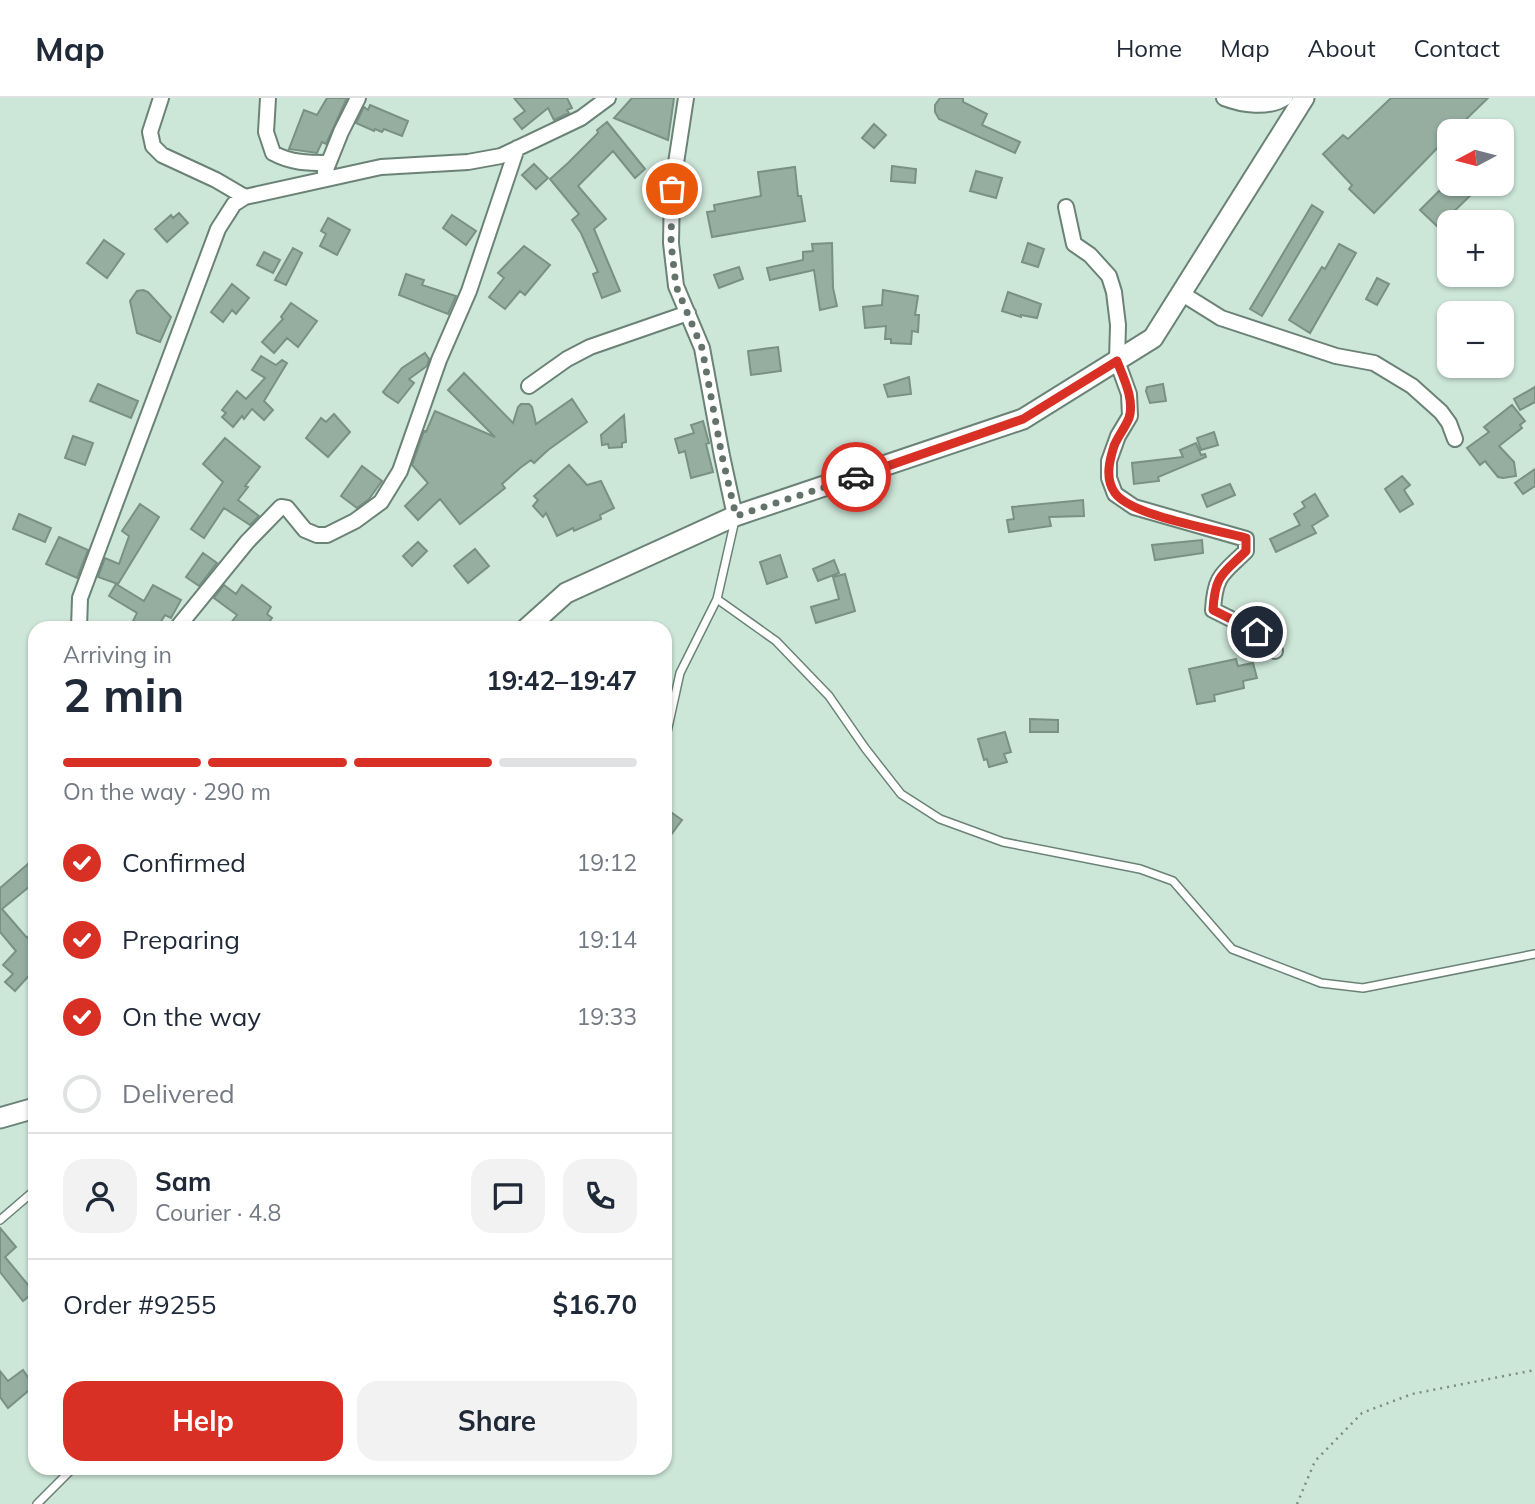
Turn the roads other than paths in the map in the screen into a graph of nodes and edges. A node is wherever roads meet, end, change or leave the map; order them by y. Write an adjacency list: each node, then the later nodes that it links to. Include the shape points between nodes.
1 (160, 98): 12 (street, via 150,132 153,146 162,155)
2 (268, 98): 10 (street, via 266,132 273,153 285,160)
3 (358, 98): 10 (street)
4 (608, 98): 9 (street, via 581,118)
5 (687, 98): 15 (street, via 672,189 671,243 676,286)
6 (1224, 98): 7 (street, via 1242,105)
7 (1285, 98)
8 (1304, 98): 14 (main road)
9 (516, 148): 11 (street, via 468,162 382,167); 22 (street, via 469,291 400,471 382,502 355,521 317,536 281,507)
10 (328, 163): 11 (street)
11 (322, 180): 12 (street)
12 (245, 197): 21 (street, via 234,204 218,229 80,598)
13 (1066, 207): 16 (street, via 1074,244 1109,275 1118,324)
14 (1181, 293): 16 (main road, via 1153,338); 18 (street, via 1221,318 1336,356 1374,363 1412,386 1441,412)
15 (688, 313): 17 (street, via 590,347); 19 (street, via 702,348)
16 (1117, 361): 19 (main road, via 1023,419); 24 (street, via 1129,394 1130,416 1110,461 1109,478 1115,494 1134,507 1246,538 1246,551 1221,573 1213,610 1257,632)
17 (529, 386)
18 (1455, 439)
19 (736, 516): 20 (lane); 23 (main road, via 566,593)
20 (717, 599): 25 (lane, via 680,673); 26 (lane, via 776,641 829,696 901,794 940,819 1003,842 1140,869 1173,881 1233,949 1321,983 1363,988)
21 (79, 621)
22 (183, 621)
23 (535, 621)
24 (1275, 652)
25 (672, 709)
26 (1535, 954)
27 (28, 1110): 28 (main road)
28 (0, 1118)
29 (28, 1197): 30 (lane)
30 (0, 1220)
31 (66, 1475): 32 (lane)
32 (37, 1504)

